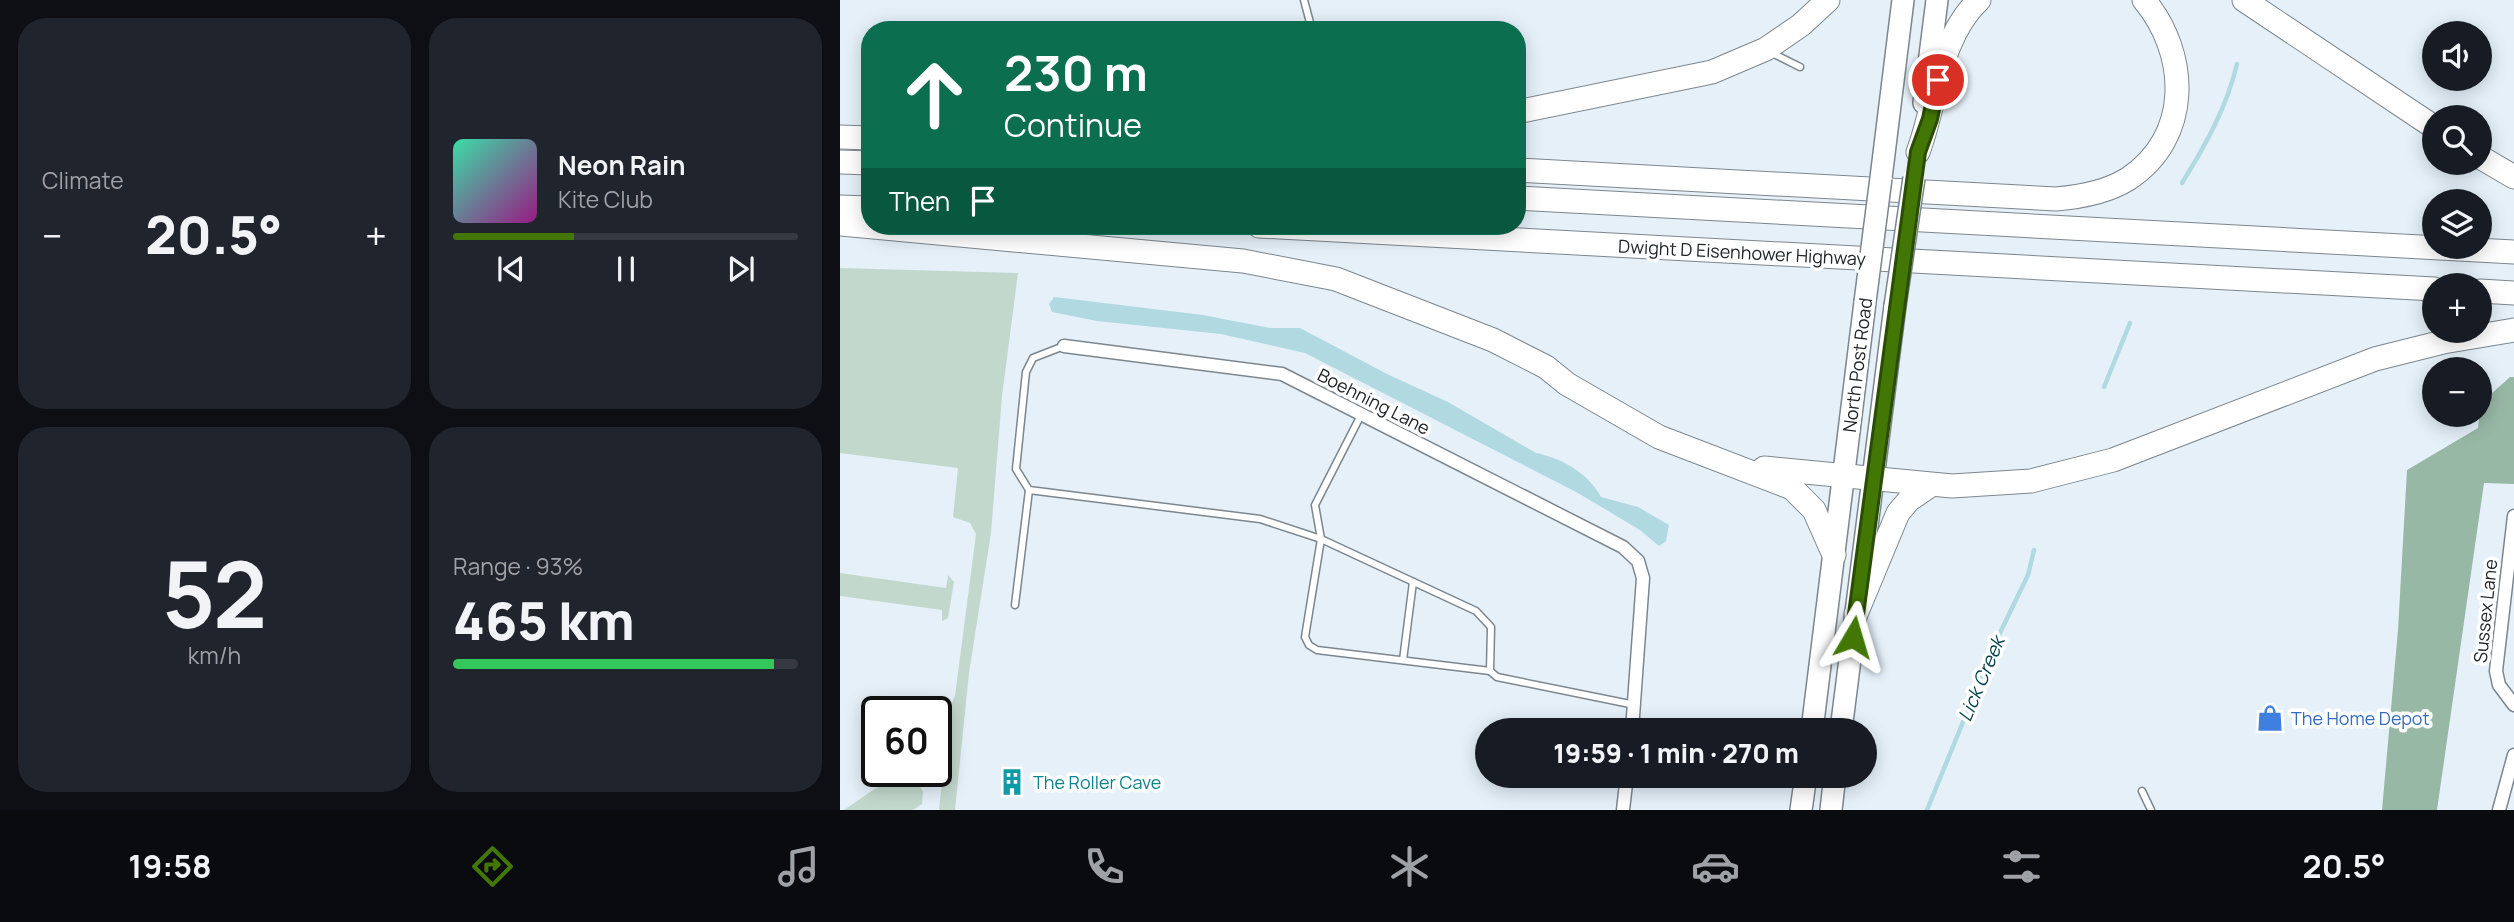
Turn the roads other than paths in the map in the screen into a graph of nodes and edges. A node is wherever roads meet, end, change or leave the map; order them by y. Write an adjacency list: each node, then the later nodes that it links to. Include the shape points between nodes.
1 (1304, 0): 8 (lane)
2 (1828, 0): 9 (highway)
3 (1903, 0): 36 (main road, North Post Road, bridge)
4 (1937, 0): 15 (main road, North Post Road)
5 (1979, 0): 15 (highway, via 1948,47)
6 (2144, 0): 19 (highway, via 2172,45 2179,83 2166,135 2150,160 2128,179 2078,197)
7 (2244, 0): 12 (highway)
8 (1310, 21)
9 (1766, 48): 10 (lane); 11 (highway, via 1704,74)
10 (1800, 67)
11 (1526, 110)
12 (2422, 119)
13 (840, 137): 14 (highway)
14 (861, 138)
15 (1918, 152): 37 (main road, North Post Road, bridge)
16 (840, 162): 17 (highway)
17 (861, 163)
18 (2492, 164): 20 (highway)
19 (1526, 170)
20 (2514, 177)
21 (1526, 198): 28 (highway)
22 (840, 207): 23 (highway)
23 (861, 208)
24 (840, 224): 25 (highway)
25 (861, 226)
26 (960, 235): 35 (highway, via 1243,261 1336,279 1493,340 1546,367 1636,425)
27 (1427, 235): 29 (highway, Dwight D Eisenhower Highway)
28 (2514, 253)
29 (2422, 288)
30 (2492, 292): 31 (highway)
31 (2514, 293)
32 (2514, 330): 38 (highway, via 2443,342 2351,367 2088,468 2010,484)
33 (1064, 346): 34 (street, Boehning Lane, via 1282,374); 39 (lane, via 1033,358 1026,372 1016,469)
34 (1361, 414): 41 (lane, via 1315,505); 48 (street, Boehning Lane, via 1623,547 1640,566 1643,581)
35 (1729, 464): 36 (highway); 42 (highway, via 1803,495 1821,521)
36 (1844, 475): 37 (highway); 42 (main road, North Post Road)
37 (1874, 477): 38 (highway); 45 (main road, North Post Road)
38 (1931, 485): 45 (highway, via 1898,513)
39 (1029, 490): 41 (lane, via 1260,519); 44 (lane)
40 (2514, 516): 49 (street, Sussex Lane, via 2496,671)
41 (1321, 539): 43 (lane); 46 (lane, via 1305,637 1309,645 1317,650)
42 (1834, 555): 51 (main road, North Post Road)
43 (1413, 582): 46 (lane); 47 (lane, via 1476,611 1491,627)
44 (1015, 605)
45 (1856, 614): 52 (main road, North Post Road)
46 (1403, 660): 47 (lane)
47 (1490, 671): 48 (lane, via 1497,677)
48 (1634, 705): 50 (street)
49 (2514, 705)
50 (1633, 718)
51 (1814, 718)
52 (1843, 718)
53 (2514, 755): 62 (street)
54 (1626, 788): 58 (street)
55 (1804, 788): 59 (main road)
56 (1834, 788): 60 (main road)
57 (2142, 791): 61 (lane)
58 (1623, 810)
59 (1801, 810)
60 (1831, 810)
61 (2151, 810)
62 (2499, 810)

